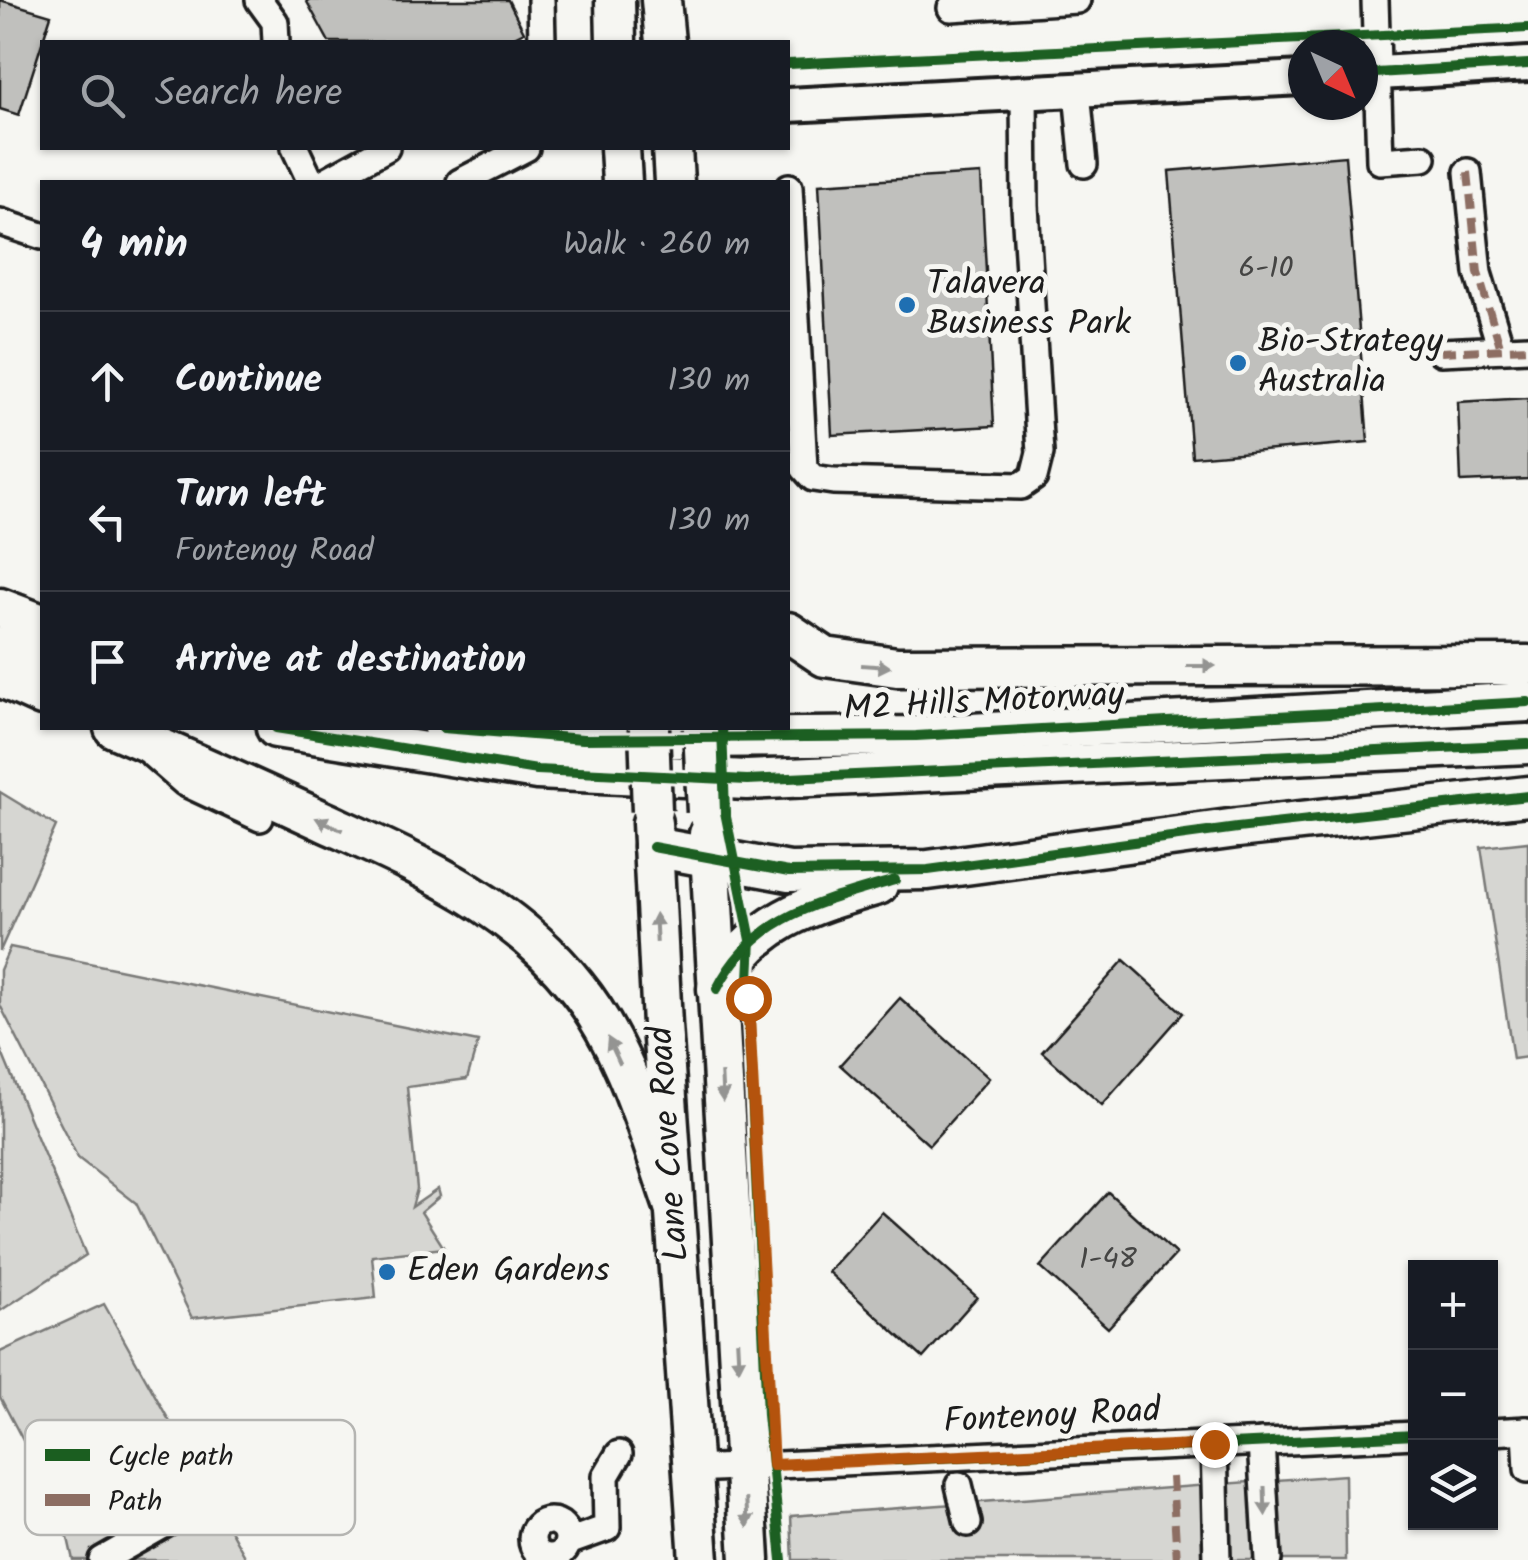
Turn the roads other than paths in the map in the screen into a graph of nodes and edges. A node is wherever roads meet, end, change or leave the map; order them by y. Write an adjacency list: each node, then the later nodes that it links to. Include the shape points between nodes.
1 (258, 0): 9 (street, via 274,22)
2 (541, 0): 10 (street)
3 (616, 0): 11 (highway)
4 (661, 0): 12 (highway)
5 (1077, 0): 7 (street)
6 (1375, 0): 8 (street)
7 (952, 8)
8 (1373, 30)
9 (276, 40)
10 (542, 40)
11 (616, 40)
12 (665, 40)
13 (1528, 64): 14 (main road)
14 (1378, 73)
15 (1288, 79): 16 (main road)
16 (1078, 92): 17 (main road); 26 (street)
17 (1024, 94): 18 (main road); 33 (street, via 1024,206 1040,452 1034,477 1021,486 834,481 814,478 804,468)
18 (790, 105)
19 (1375, 120): 25 (street, via 1380,161)
20 (296, 150): 28 (street)
21 (382, 150): 29 (street)
22 (522, 150): 30 (street)
23 (620, 150): 31 (highway)
24 (672, 150): 32 (highway)
25 (1423, 158)
26 (1084, 164)
27 (1468, 172): 37 (street, via 1478,272)
28 (310, 180)
29 (328, 180)
30 (464, 180)
31 (622, 180)
32 (674, 180)
33 (790, 206)
34 (0, 222): 35 (street)
35 (40, 235)
36 (1528, 348): 37 (street)
37 (1502, 349): 38 (street)
38 (1440, 352)
39 (0, 608): 40 (highway)
40 (40, 623)
41 (790, 633): 44 (highway, one-way to 44, via 825,657 896,667)
42 (0, 647): 43 (highway)
43 (40, 662)
44 (1528, 665)
45 (0, 677): 46 (highway)
46 (40, 695)
47 (1528, 702): 51 (highway, M2 Hills Motorway, via 916,736)
48 (288, 730): 53 (highway, M2 Hills Motorway, via 537,770 747,780)
49 (468, 730): 51 (highway, M2 Hills Motorway, via 583,739)
50 (649, 730): 56 (highway, Lane Cove Road, bridge)
51 (694, 731): 57 (highway, Lane Cove Road, bridge)
52 (123, 732): 55 (street, via 184,783); 60 (highway, one-way to 52, via 608,1037 577,986 531,937 472,891)
53 (1528, 744)
54 (1528, 796): 58 (highway)
55 (260, 818)
56 (653, 829): 57 (highway); 60 (highway, Lane Cove Road, one-way to 56)
57 (711, 856): 58 (highway, via 788,872); 59 (highway, Lane Cove Road)
58 (928, 870): 59 (highway, via 776,920 739,953)
59 (717, 989): 67 (highway, Lane Cove Road, one-way to 67)
60 (674, 1206): 68 (highway, Lane Cove Road)
61 (1527, 1430): 62 (street); 69 (street)
62 (1498, 1432)
63 (1408, 1435): 64 (street, Fontenoy Road)
64 (1261, 1442): 65 (street, Fontenoy Road); 78 (street, one-way to 78)
65 (1214, 1444): 67 (street, Fontenoy Road); 77 (street)
66 (619, 1454): 73 (street, via 606,1476 606,1528)
67 (744, 1467): 68 (street, Fontenoy Road); 76 (highway, Lane Cove Road, one-way to 76)
68 (693, 1469): 75 (highway, Lane Cove Road)
69 (1528, 1469)
70 (960, 1485): 71 (street)
71 (968, 1523)
72 (146, 1535): 74 (street)
73 (568, 1542)
74 (102, 1560)
75 (699, 1560)
76 (750, 1560)
77 (1217, 1560)
78 (1268, 1560)

